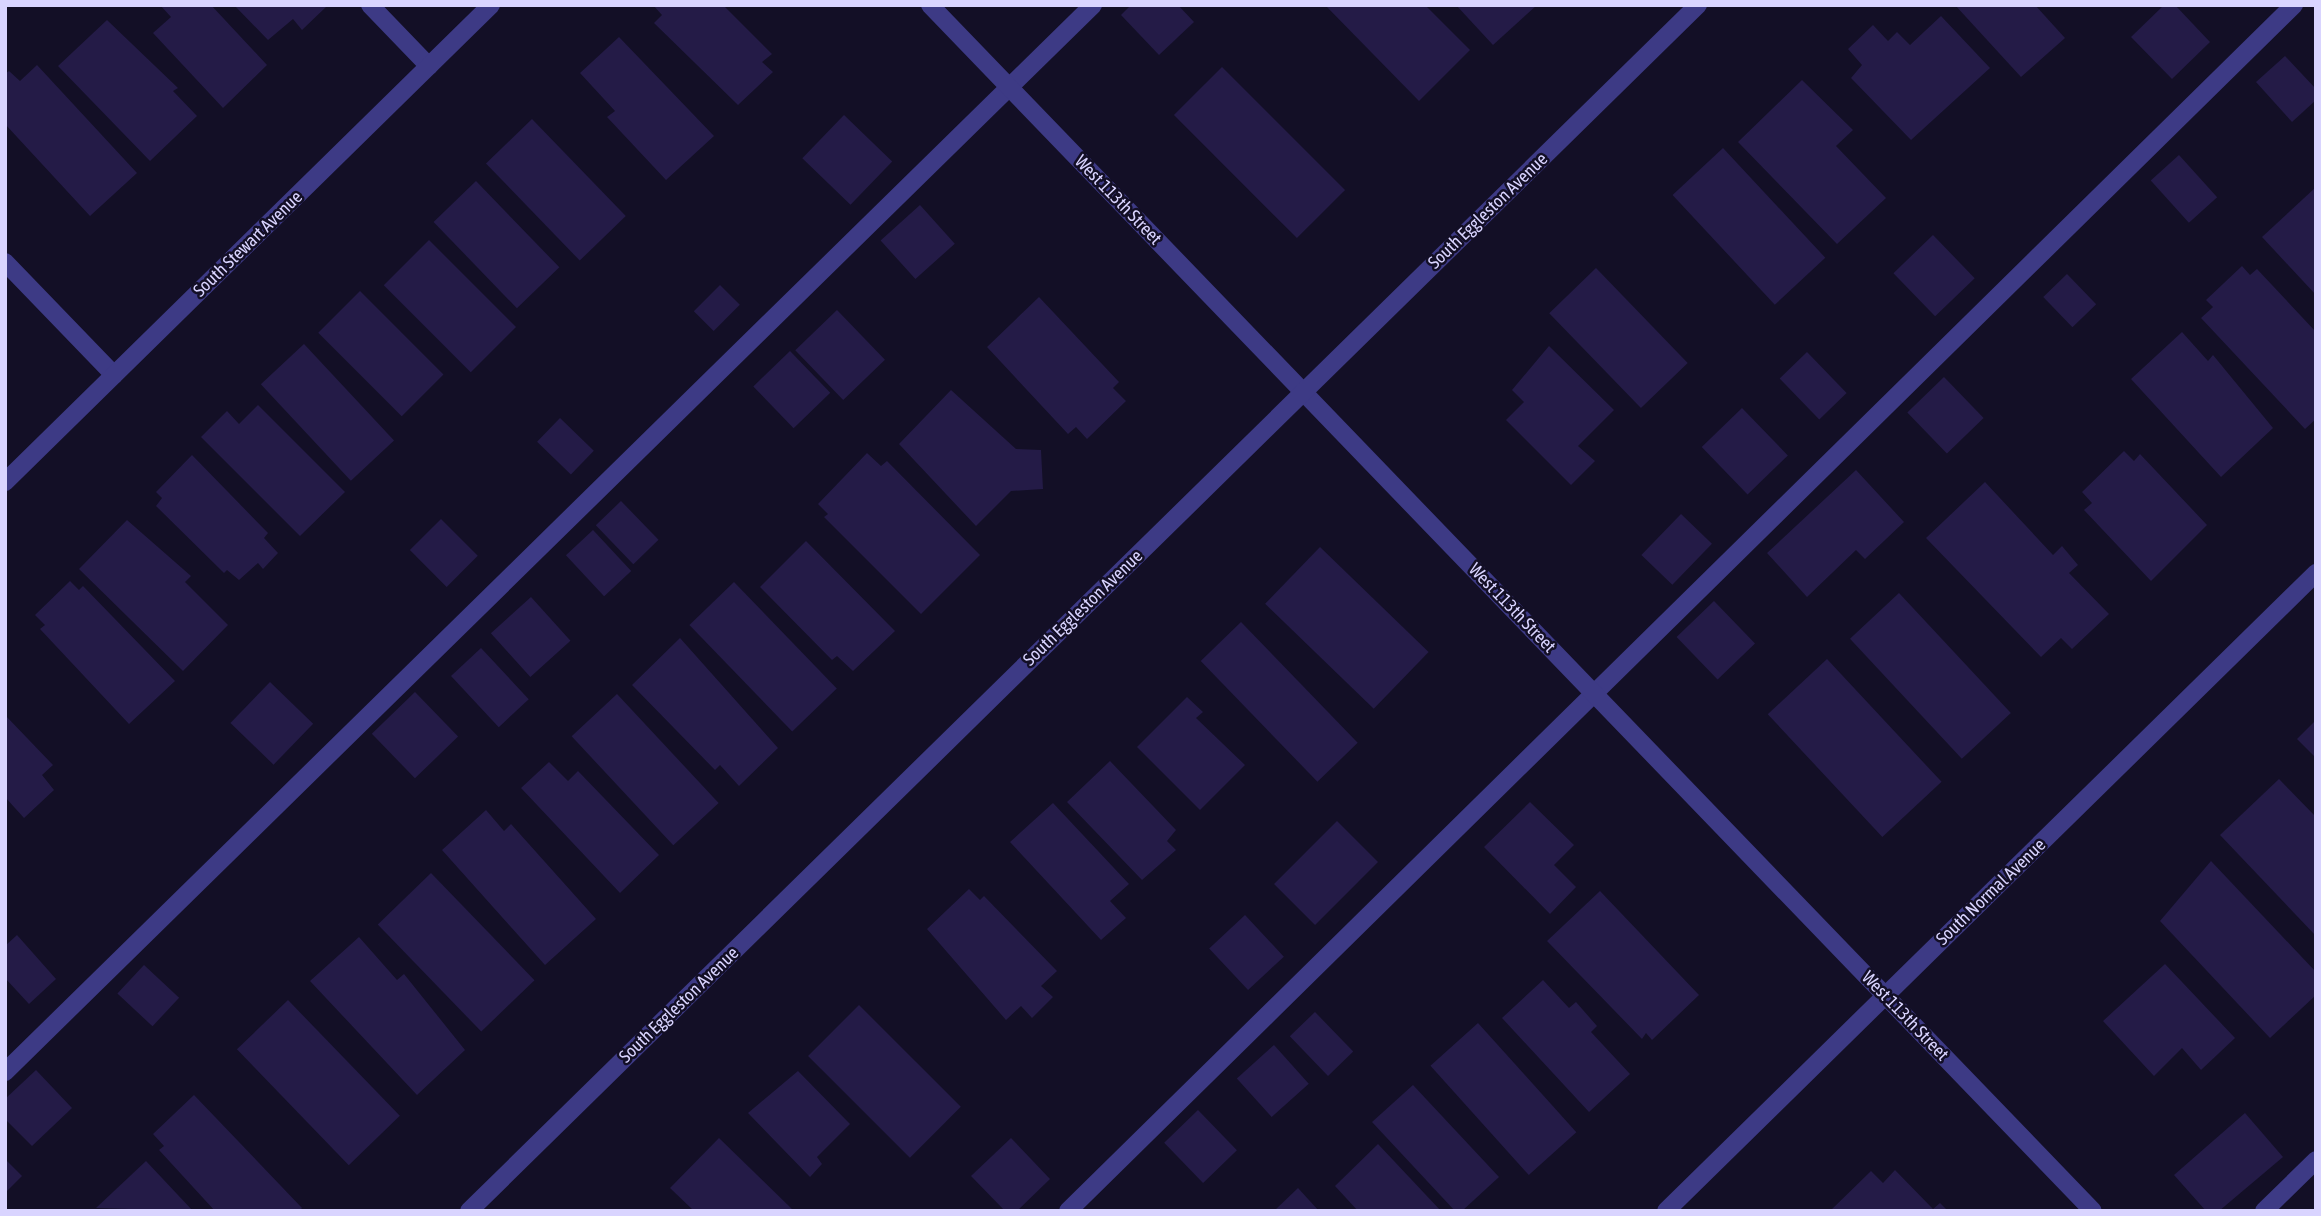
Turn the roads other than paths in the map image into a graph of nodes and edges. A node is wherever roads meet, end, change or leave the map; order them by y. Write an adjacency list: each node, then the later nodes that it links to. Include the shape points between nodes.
1 (370, 5): 7 (street)
2 (491, 5): 7 (street, South Stewart Avenue)
3 (930, 5): 8 (street, West 113th Street)
4 (1093, 5): 8 (street)
5 (1698, 5): 11 (street, South Eggleston Avenue)
6 (2294, 5): 14 (street)
7 (429, 66): 10 (street, South Stewart Avenue)
8 (1009, 87): 11 (street, West 113th Street); 16 (street)
9 (5, 262): 10 (street)
10 (114, 375): 12 (street, South Stewart Avenue)
11 (1304, 392): 14 (street, West 113th Street); 18 (street, South Eggleston Avenue)
12 (5, 482)
13 (2316, 573): 15 (street, South Normal Avenue)
14 (1594, 694): 15 (street, West 113th Street); 19 (street)
15 (1885, 995): 20 (street, South Normal Avenue); 21 (street, West 113th Street)
16 (5, 1072)
17 (2316, 1160): 22 (street)
18 (469, 1211)
19 (1068, 1211)
20 (1666, 1211)
21 (2093, 1211)
22 (2264, 1211)

